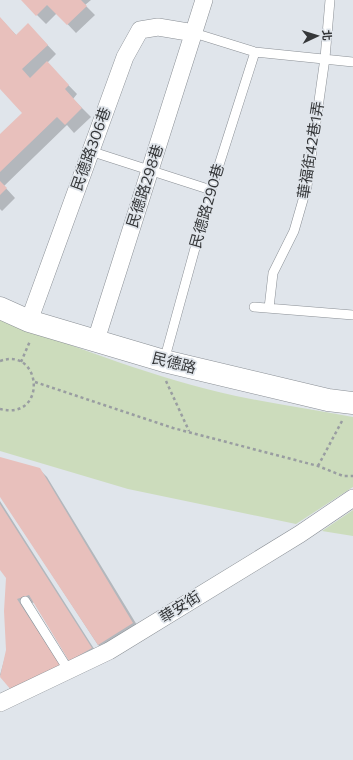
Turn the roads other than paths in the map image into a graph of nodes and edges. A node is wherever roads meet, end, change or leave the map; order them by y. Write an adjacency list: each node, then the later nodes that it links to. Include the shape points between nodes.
1 (204, 0): 3 (street, 民德路298巷)
2 (330, 0): 5 (lane, 華福街42巷1弄)
3 (194, 33): 4 (lane); 7 (street, 民德路306巷, via 158,27 140,30 125,57); 8 (street, 民德路298巷)
4 (255, 52): 5 (lane); 9 (lane, 民德路290巷)
5 (324, 58): 6 (lane); 12 (lane, 華福街42巷1弄, via 308,186 294,231 273,273)
6 (353, 62)
7 (90, 151): 8 (lane); 14 (street, 民德路306巷)
8 (150, 171): 9 (lane); 15 (street, 民德路298巷)
9 (211, 190): 16 (lane, 民德路290巷)
10 (254, 306): 12 (lane)
11 (0, 308): 14 (street, 民德路)
12 (269, 308): 13 (lane)
13 (353, 315)
14 (30, 329): 15 (street, 民德路)
15 (96, 340): 16 (street, 民德路)
16 (164, 369): 17 (street, 民德路, via 328,400)
17 (349, 409)
18 (353, 498): 20 (street, 華安街, via 300,534 109,651)
19 (25, 600): 20 (lane)
20 (69, 671): 21 (street, 華安街)
21 (0, 702)

